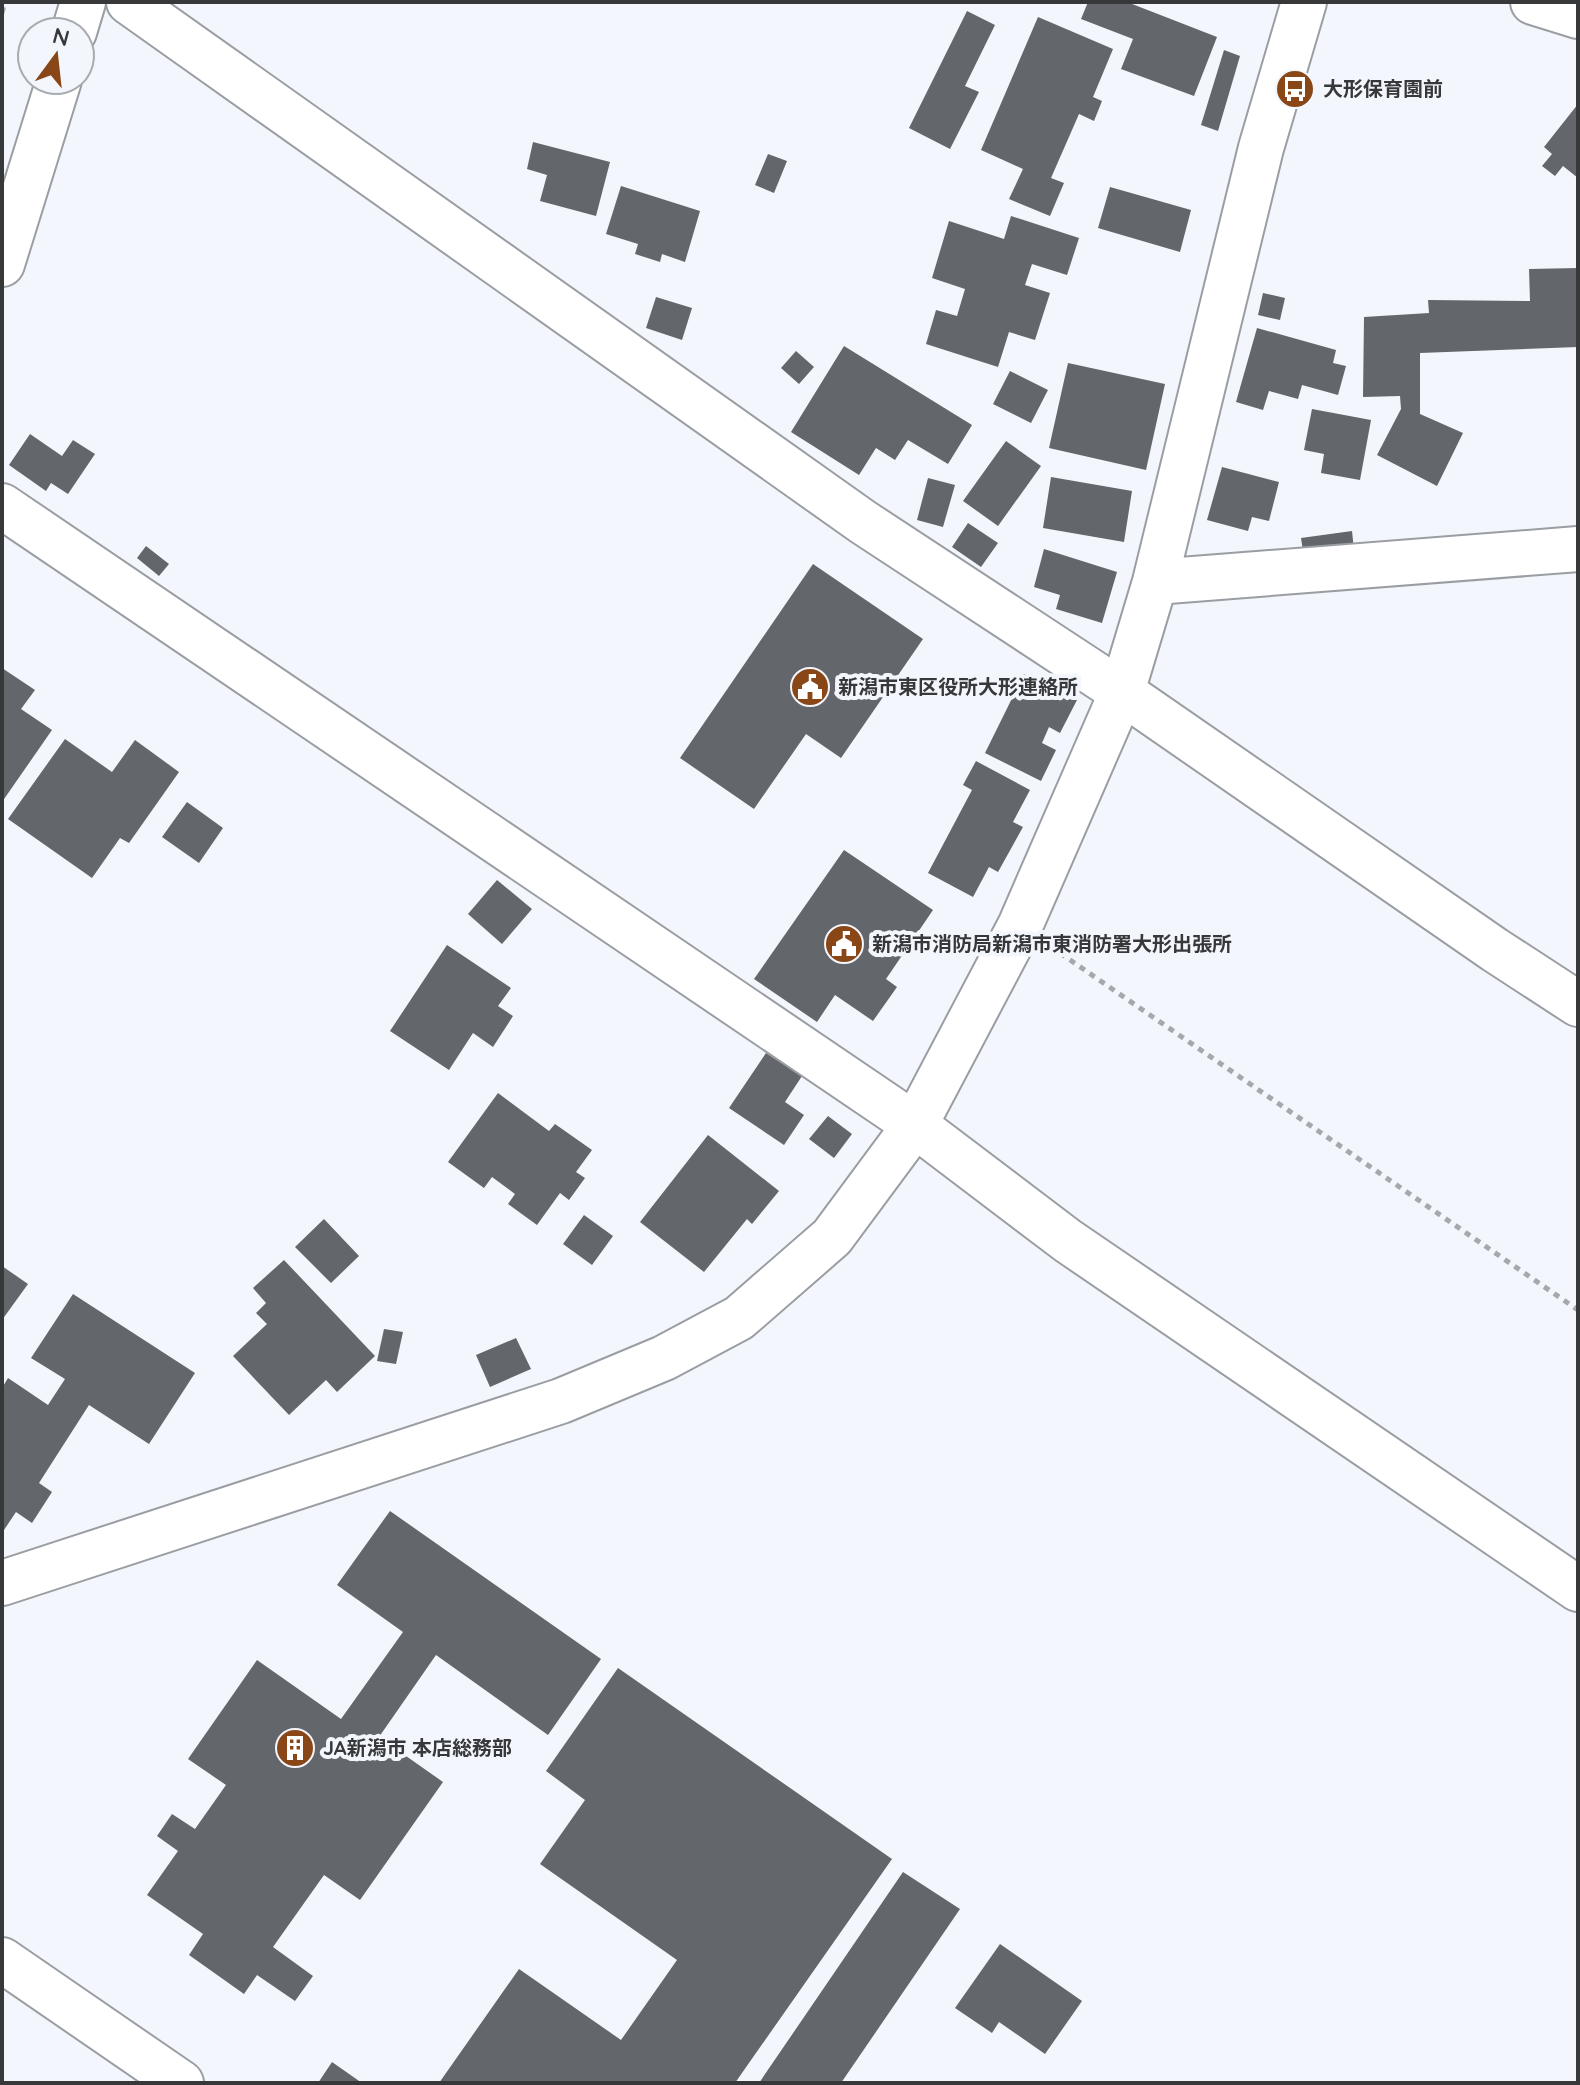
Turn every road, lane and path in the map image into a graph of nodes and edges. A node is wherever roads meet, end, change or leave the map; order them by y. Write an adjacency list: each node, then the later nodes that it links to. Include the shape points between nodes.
1 (5, 2): 4 (path)
2 (129, 2): 10 (street, via 863,522)
3 (1304, 2): 9 (street, via 1261,148)
4 (2, 13)
5 (54, 96): 6 (street)
6 (2, 264)
7 (2, 506): 13 (street)
8 (1578, 549): 9 (street)
9 (1155, 582): 10 (street)
10 (1122, 692): 11 (street); 12 (street)
11 (1020, 926): 13 (street); 14 (path)
12 (1578, 1004)
13 (915, 1125): 15 (street, via 832,1237 739,1318 664,1358 561,1401); 16 (street, via 1068,1241)
14 (1578, 1310)
15 (2, 1583)
16 (1578, 1589)
17 (2, 1960): 18 (street)
18 (181, 2083)

